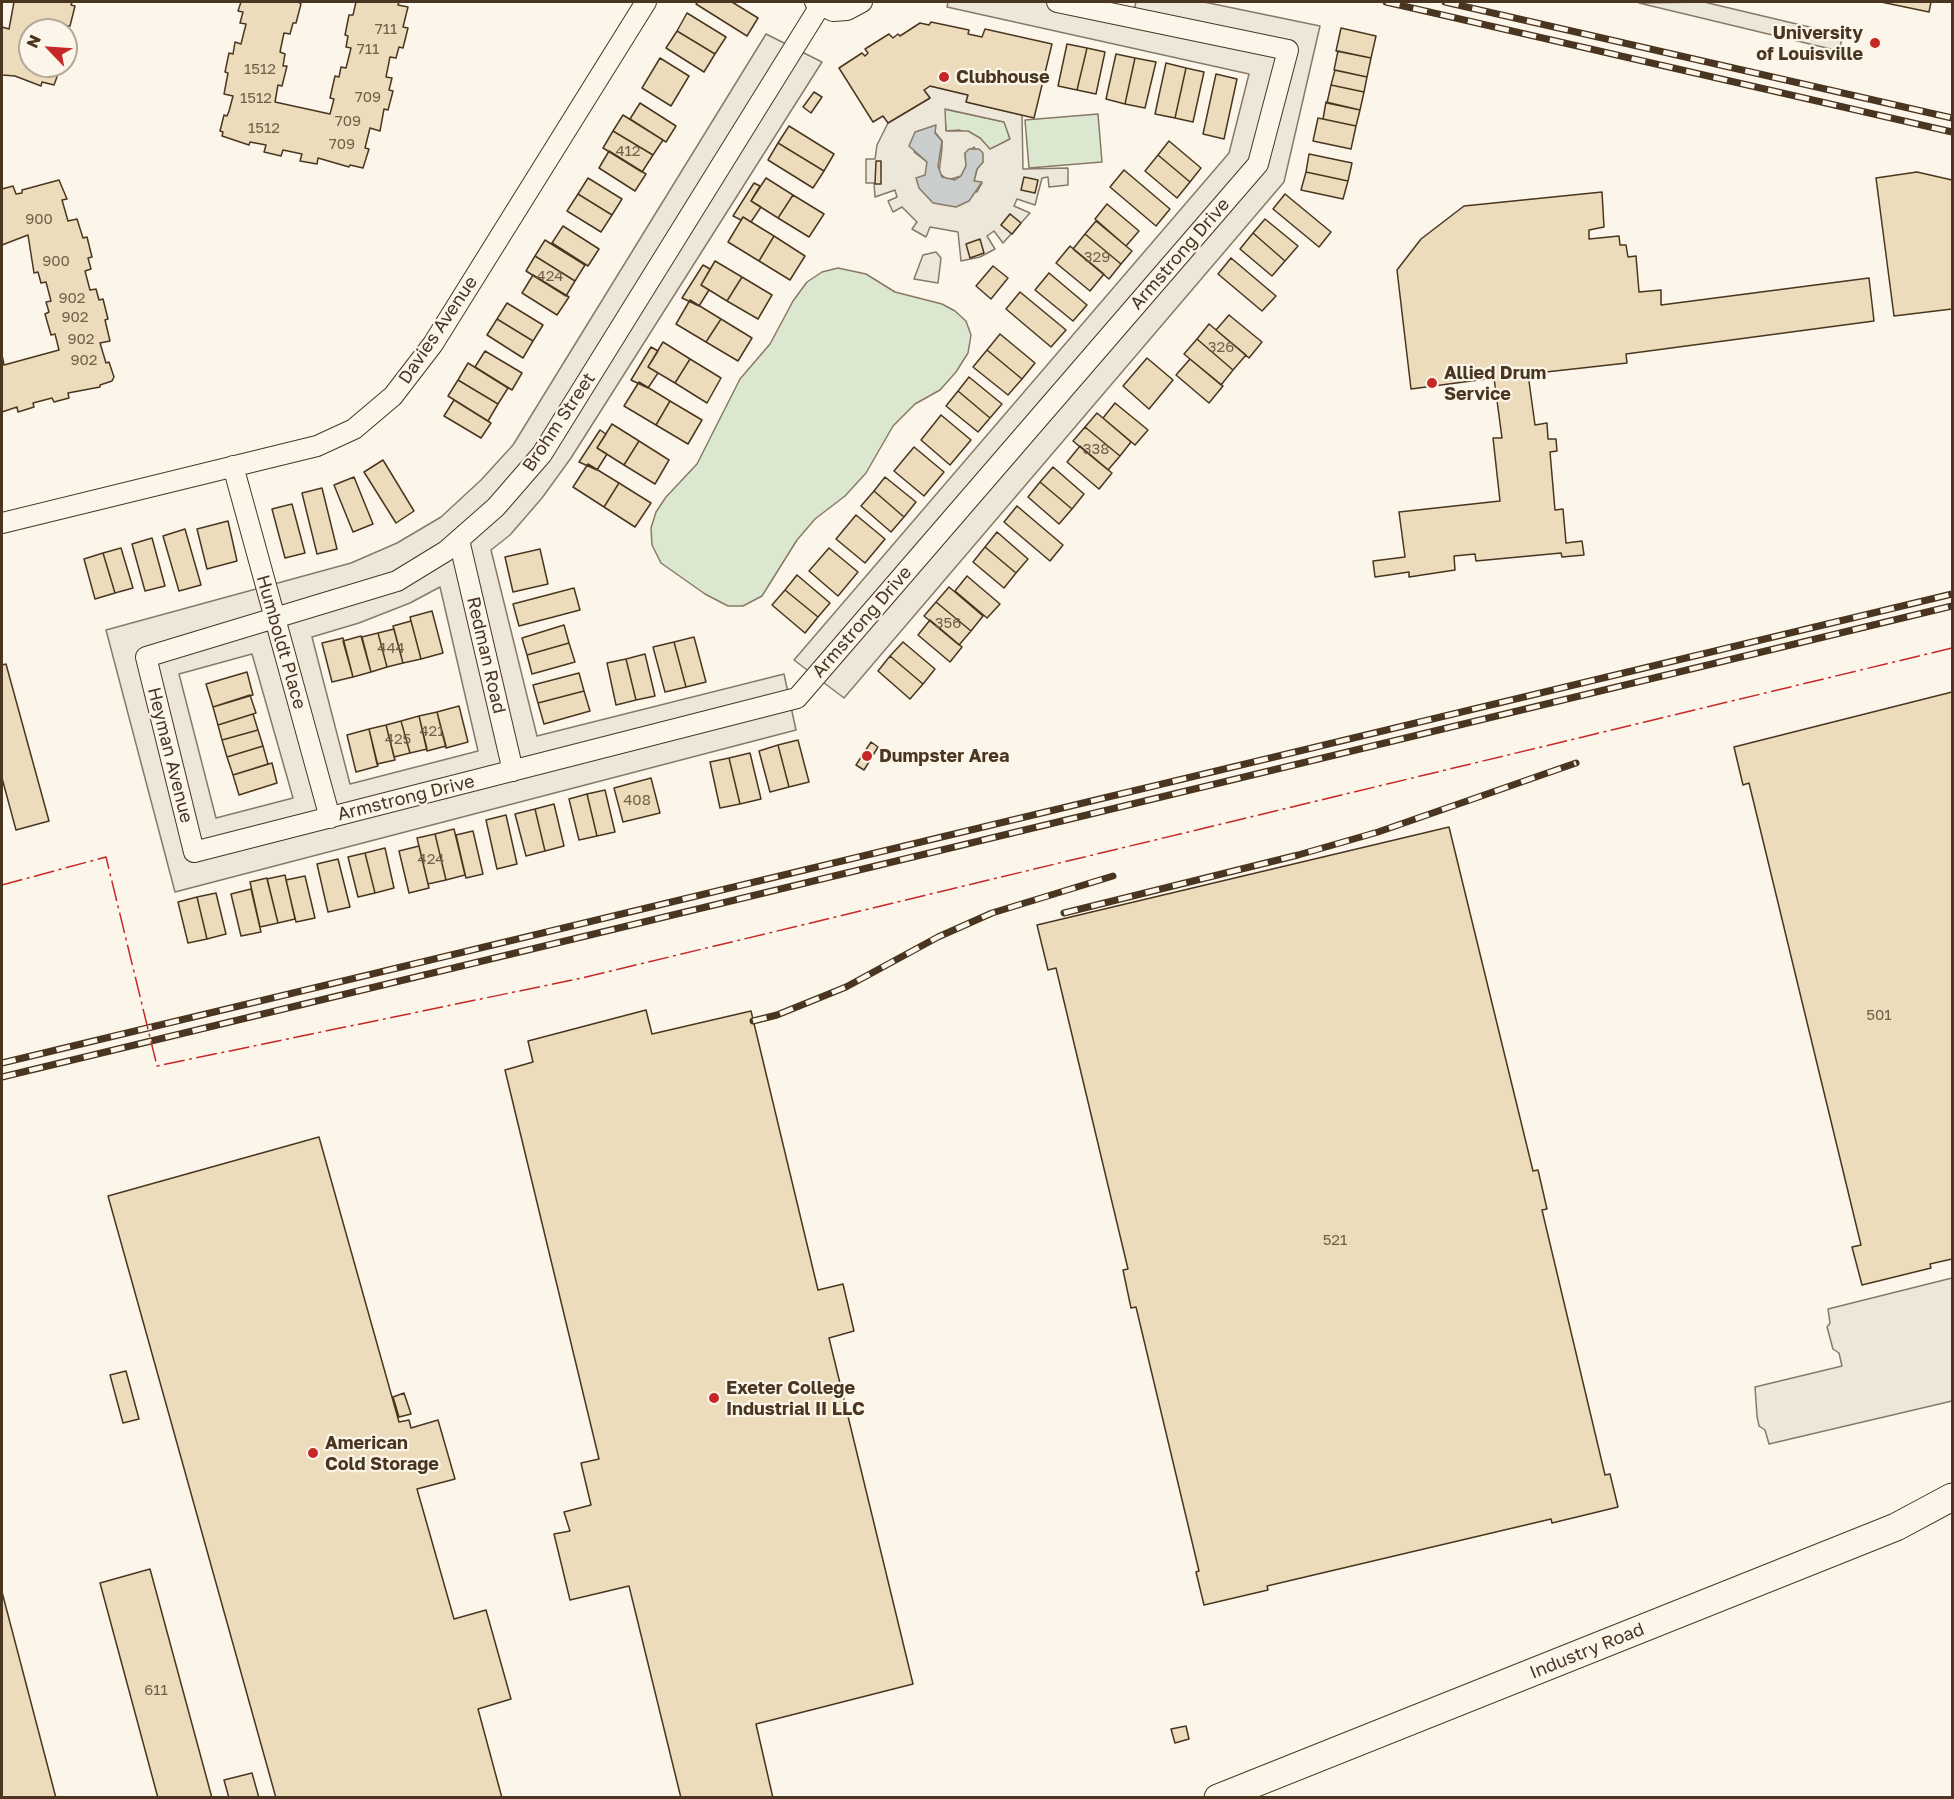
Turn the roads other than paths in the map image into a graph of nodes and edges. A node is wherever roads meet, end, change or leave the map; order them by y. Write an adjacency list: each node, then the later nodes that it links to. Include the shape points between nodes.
1 (646, 2): 5 (street, Davies Avenue, via 433,344 393,396 354,429 317,446)
2 (862, 2): 4 (street, via 847,10 833,11)
3 (1057, 2): 10 (street, Armstrong Drive, via 1288,50 1258,164 797,698)
4 (818, 4): 7 (street, Brohm Street, via 542,454 496,507)
5 (233, 466): 6 (street, Davies Avenue); 8 (street, Humboldt Place)
6 (2, 523)
7 (459, 540): 8 (street, Brohm Street, via 397,581); 10 (street, Redman Road)
8 (275, 620): 9 (street, Brohm Street); 11 (street, Humboldt Place)
9 (146, 657): 12 (street, Heyman Avenue)
10 (513, 771): 11 (street, Armstrong Drive)
11 (330, 818): 12 (street, Armstrong Drive)
12 (194, 852)
13 (1953, 1497): 14 (main road, Industry Road, via 1896,1527)
14 (1218, 1797)

